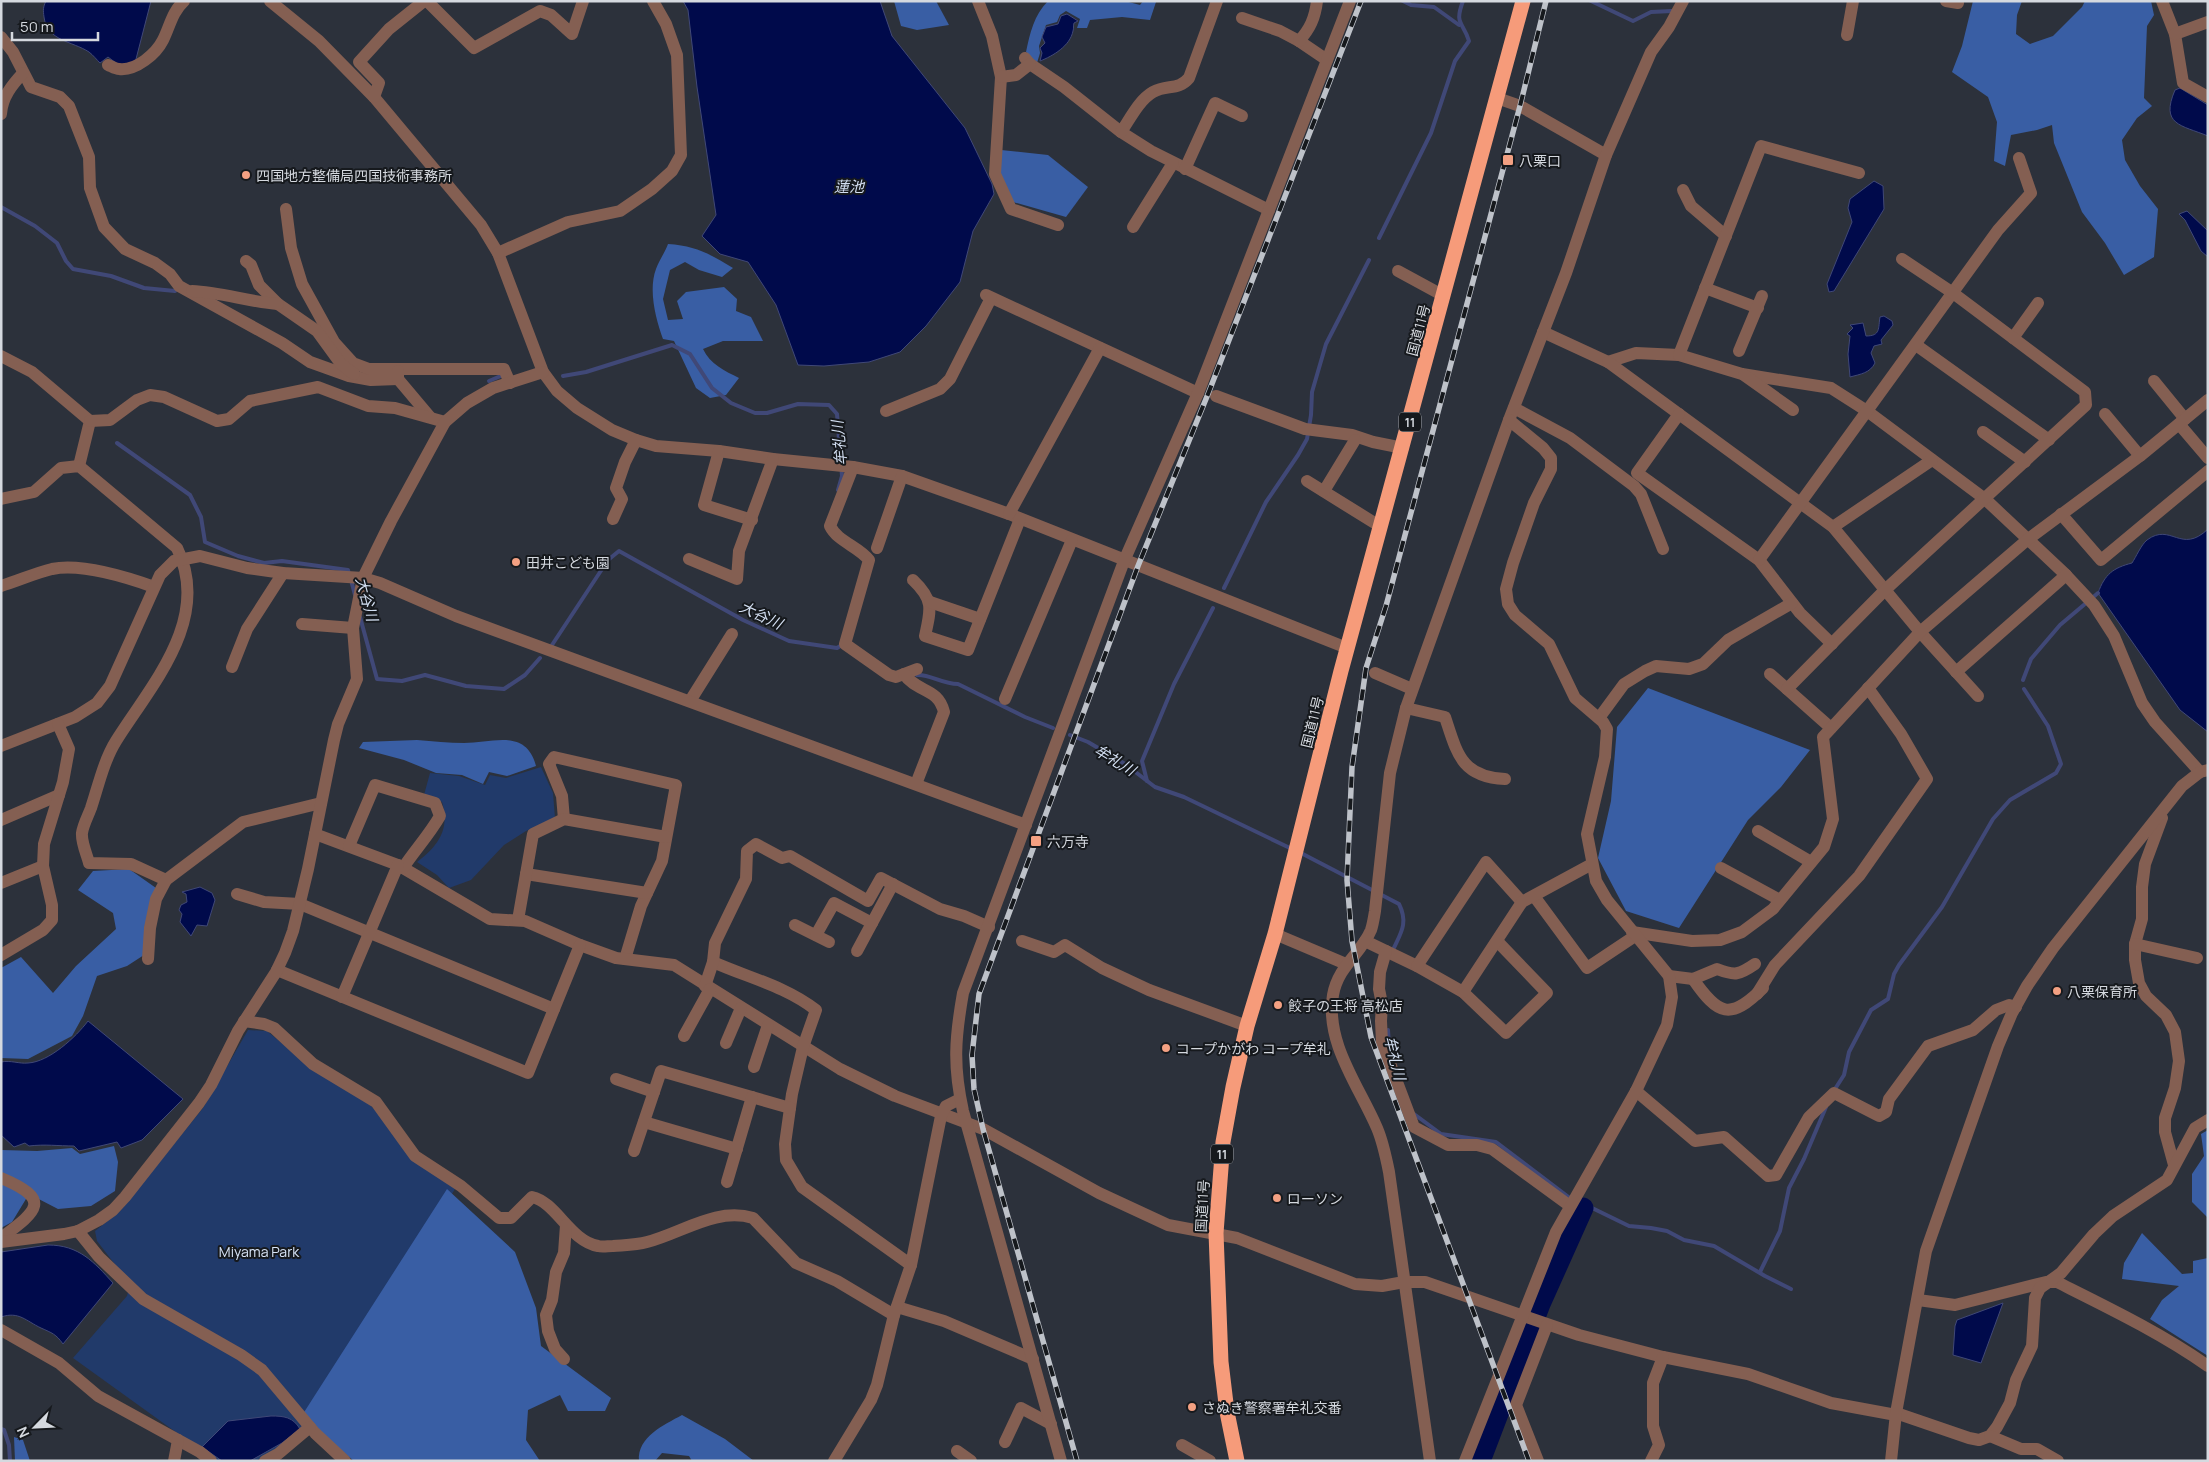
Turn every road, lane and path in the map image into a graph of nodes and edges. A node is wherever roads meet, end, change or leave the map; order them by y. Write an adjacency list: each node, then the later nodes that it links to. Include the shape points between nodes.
1 (184, 1): 21 (street, via 177,7 159,47 144,61 118,69)
2 (270, 1): 24 (street, via 319,41)
3 (425, 1): 4 (street, via 474,48 540,11 551,15 572,34); 24 (street, via 389,29 359,62 379,83)
4 (583, 1)
5 (653, 1): 41 (street, via 666,24 677,55 681,155 672,171 620,211 568,222)
6 (978, 1): 23 (street, via 992,36)
7 (1217, 1): 29 (street, via 1189,78 1182,85 1153,92)
8 (1317, 1): 19 (street, via 1309,30)
9 (1350, 1): 20 (street)
10 (1524, 1): 25 (highway, 国道11号 / 11)
11 (1683, 1): 30 (street, via 1651,52)
12 (1853, 1): 17 (street)
13 (2162, 1): 16 (street)
14 (1242, 18): 19 (street)
15 (2208, 22): 16 (street)
16 (2176, 34): 26 (street, via 2184,83)
17 (1847, 35)
18 (1, 37): 22 (street)
19 (1299, 41): 20 (street)
20 (1327, 60): 37 (street)
21 (108, 65)
22 (23, 73): 27 (street, via 2,104); 46 (street, via 31,86 60,97 69,106 89,157 90,188 104,227 125,249 155,263)
23 (1001, 77): 29 (street, via 1016,75 1028,61); 38 (street, via 995,174 1011,209)
24 (374, 98): 41 (street, via 476,219)
25 (1497, 98): 30 (street, via 1520,106); 48 (highway, 国道11号 / 11)
26 (2208, 98)
27 (1, 114)
28 (1242, 116): 33 (street, via 1214,103)
29 (1122, 132): 32 (street)
30 (1606, 155): 51 (street)
31 (2019, 158): 47 (street, via 2031,193 1998,230)
32 (1173, 163): 33 (street); 39 (street)
33 (1185, 169): 37 (street)
34 (1859, 173): 40 (street, via 1761,146)
35 (1683, 190): 40 (street, via 1691,206)
36 (286, 209): 60 (street, via 291,248 302,284 334,342 353,363)
37 (1269, 210): 65 (street)
38 (1058, 225)
39 (1133, 227)
40 (1726, 236): 45 (street)
41 (498, 253): 59 (street)
42 (1902, 259): 47 (street)
43 (246, 261): 50 (street, via 259,285)
44 (1398, 271): 48 (street)
45 (1705, 288): 55 (street, via 1760,302); 57 (street)
46 (189, 291): 50 (street); 62 (street, via 310,362)
47 (1953, 293): 52 (street); 53 (street)
48 (1444, 296): 83 (highway, 国道11号 / 11)
49 (2038, 303): 52 (street)
50 (278, 304): 62 (street, via 317,331 340,364)
51 (1543, 332): 58 (street); 68 (street)
52 (2013, 338): 82 (street, via 2085,392 2086,405)
53 (1916, 345): 71 (street); 82 (street)
54 (1100, 348): 65 (street); 70 (street, via 988,296 950,379 940,389); 100 (street)
55 (1739, 351)
56 (1, 356): 76 (street, via 32,372)
57 (1679, 356): 58 (street, via 1636,353); 61 (street)
58 (1608, 362): 72 (street)
59 (543, 372): 64 (street); 80 (street, via 557,391 577,408 612,430)
60 (398, 374): 62 (street, via 371,380); 64 (street, via 504,369); 74 (street)
61 (1742, 374): 69 (street); 71 (street, via 1831,388)
62 (358, 377)
63 (2154, 381): 78 (street)
64 (510, 383): 77 (street, via 493,388 467,403)
65 (1198, 392): 112 (street)
66 (1216, 396): 83 (street, via 1310,430 1352,435)
67 (2208, 400): 78 (street)
68 (1514, 408): 75 (street); 108 (street, via 1570,438 1634,486 1641,494)
69 (1793, 410)
70 (886, 411)
71 (1867, 412): 88 (street); 98 (street)
72 (1679, 414): 98 (street); 111 (street, via 1637,473)
73 (2105, 414): 85 (street)
74 (430, 417): 76 (street, via 395,408 368,406 318,387 250,401 229,419 216,420 164,397 150,395 137,400 110,420); 77 (street)
75 (1509, 420): 136 (street); 142 (street, via 1543,448 1551,458 1551,468 1534,503 1513,563 1506,589 1508,604 1514,615 1550,644 1575,698)
76 (90, 421): 90 (street)
77 (445, 422): 115 (street)
78 (2182, 422): 85 (street); 86 (street)
79 (1983, 432): 89 (street)
80 (636, 440): 84 (street, via 656,446); 101 (street, via 616,488 622,498)
81 (1355, 440): 95 (street)
82 (2049, 440): 89 (street)
83 (1403, 448): 103 (highway, 国道11号 / 11)
84 (719, 451): 87 (street); 102 (street, via 704,504)
85 (2140, 456): 99 (street)
86 (2208, 458)
87 (773, 459): 91 (street); 102 (street)
88 (1932, 460): 97 (street); 104 (street)
89 (2025, 462): 97 (street)
90 (79, 466): 96 (street, via 61,468 34,492); 109 (street, via 177,548)
91 (853, 467): 93 (street); 133 (street, via 830,526 834,534 869,560 846,644 888,675)
92 (2208, 471): 99 (street, via 2101,560)
93 (902, 476): 100 (street); 107 (street)
94 (1307, 481): 95 (street)
95 (1324, 492): 103 (street)
96 (1, 499)
97 (1985, 499): 106 (street); 119 (street)
98 (1800, 503): 104 (street); 111 (street)
99 (2061, 514): 106 (street)
100 (1015, 516): 105 (street); 122 (street)
101 (614, 520)
102 (752, 520): 110 (street, via 739,551 738,579)
103 (1381, 527): 128 (highway, 国道11号 / 11)
104 (1833, 527): 119 (street)
105 (1072, 540): 112 (street); 139 (street)
106 (2027, 540): 114 (street); 125 (street)
107 (877, 548)
108 (1663, 549)
109 (182, 558): 113 (street, via 200,556); 118 (street, via 174,561 160,575); 165 (street, via 187,598 185,618 176,645 150,691 114,743 82,834 89,863 131,864)
110 (689, 559)
111 (1759, 560): 121 (street)
112 (1124, 561): 128 (street); 154 (street)
113 (283, 573): 115 (street); 129 (street, via 247,629)
114 (2066, 574): 131 (street); 146 (street, via 2094,605 2114,636 2142,703 2155,722)
115 (363, 578): 124 (street); 140 (street, via 456,616)
116 (914, 580): 120 (street)
117 (1, 586): 118 (street, via 52,569 71,567)
118 (154, 587): 143 (street, via 110,686 97,703)
119 (1885, 590): 125 (street); 127 (street)
120 (930, 602): 122 (street); 122 (street, via 925,636 968,650)
121 (1792, 603): 127 (street); 142 (street, via 1728,640 1703,664 1689,669 1656,666 1645,671 1624,684)
122 (980, 619)
123 (302, 624): 124 (street)
124 (354, 624): 150 (street, via 357,679 338,724)
125 (1920, 632): 131 (street); 135 (street)
126 (732, 634): 140 (street)
127 (1832, 644): 137 (street)
128 (1348, 648): 178 (highway, 国道11号 / 11)
129 (232, 668)
130 (917, 669): 133 (street)
131 (1956, 672): 138 (street)
132 (1375, 673): 136 (street)
133 (904, 674): 148 (street, via 909,681 936,695 944,712)
134 (1770, 674): 137 (street)
135 (1868, 688): 144 (street); 203 (street, via 1901,734 1927,779 1859,876 1776,965)
136 (1412, 689): 141 (street)
137 (1787, 689): 144 (street)
138 (1978, 696)
139 (1005, 699)
140 (690, 701): 148 (street)
141 (1406, 708): 147 (street, via 1446,716 1464,763 1487,778); 182 (street, via 1390,773 1371,929)
142 (1599, 718): 160 (street, via 1607,729 1605,757 1587,834)
143 (58, 724): 145 (street); 149 (street, via 68,749)
144 (1831, 728): 159 (street, via 1823,737 1833,818 1824,847)
145 (1, 746)
146 (2204, 771): 151 (street, via 2182,786)
147 (1505, 779)
148 (916, 784): 154 (street)
149 (59, 795): 153 (street); 161 (street, via 44,844)
150 (321, 803): 156 (street); 165 (street, via 243,822)
151 (2164, 809): 185 (street, via 2145,864 2142,919); 205 (street, via 2053,948)
152 (564, 819): 157 (street); 157 (street, via 562,796 549,764 554,757 676,785); 164 (street, via 533,834)
153 (1, 820)
154 (1026, 825): 176 (street)
155 (1758, 831): 159 (street)
156 (315, 834): 158 (street); 172 (street)
157 (666, 838): 168 (street, via 662,861)
158 (350, 846): 162 (street); 162 (street, via 374,785 435,803 440,816 429,835)
159 (1811, 862): 171 (street)
160 (1592, 864): 170 (street); 179 (street, via 1596,882)
161 (44, 866): 166 (street); 190 (street, via 52,920 43,930)
162 (400, 867): 173 (street, via 490,919); 177 (street)
163 (1721, 868): 171 (street)
164 (526, 874): 168 (street); 173 (street)
165 (166, 880): 192 (street, via 156,899)
166 (1, 883)
167 (893, 884): 174 (street); 176 (street, via 940,909); 194 (street, via 881,878 868,901 790,856 782,858 756,844 747,851 746,879 715,943)
168 (646, 893): 193 (street)
169 (237, 894): 172 (street, via 264,902)
170 (1528, 899): 179 (street, via 1587,968); 183 (street); 197 (street, via 1486,862)
171 (1780, 900): 179 (street, via 1742,932 1720,940 1692,941)
172 (300, 904): 177 (street); 198 (street)
173 (518, 920): 186 (street)
174 (872, 923): 180 (street, via 834,903); 187 (street)
175 (795, 925): 180 (street)
176 (989, 927): 219 (street, via 963,993 956,1032 955,1058)
177 (370, 932): 204 (street); 207 (street)
178 (1275, 934): 195 (street); 210 (highway, 国道11号 / 11)
179 (1633, 934): 199 (street)
180 (816, 935): 184 (street)
181 (1022, 941): 210 (street, via 1054,952 1066,945 1102,968 1150,990)
182 (1364, 941): 189 (street); 195 (street)
183 (1497, 941): 202 (street); 202 (street, via 1547,993 1506,1033)
184 (829, 942)
185 (2135, 944): 191 (street); 227 (street, via 2139,983 2175,1032 2179,1061 2175,1088 2165,1118)
186 (580, 945): 193 (street); 207 (street)
187 (857, 951)
188 (1800, 951): 203 (street)
189 (1390, 953): 197 (street); 230 (street, via 1380,972 1382,1042 1414,1127 1448,1145 1477,1145 1492,1149)
190 (1, 955)
191 (2197, 958)
192 (148, 959)
193 (624, 959): 201 (street, via 674,965)
194 (713, 962): 201 (street); 213 (street, via 802,998 816,1010)
195 (1346, 964): 237 (street, via 1333,995 1332,1019 1346,1064 1384,1148)
196 (1755, 964): 200 (street, via 1740,974 1717,970)
197 (1417, 966): 202 (street)
198 (277, 970): 204 (street); 208 (street)
199 (1669, 976): 200 (street); 216 (street, via 1672,997 1667,1025)
200 (1693, 979): 203 (street, via 1718,1008 1731,1011 1742,1007)
201 (708, 987): 206 (street); 211 (street)
202 (1463, 992)
203 (1757, 994)
204 (342, 997): 207 (street, via 528,1073)
205 (2016, 1007): 216 (street, via 2008,1005 1996,1010 1973,1030 1928,1046 1889,1099 1886,1112 1879,1116 1834,1094 1809,1117 1776,1175 1768,1176 1724,1137 1695,1141); 239 (street, via 1998,1046 1926,1251)
206 (741, 1008): 209 (street); 212 (street)
207 (554, 1009)
208 (244, 1021): 231 (street, via 274,1028 313,1064 376,1102 415,1156 461,1186 499,1218 511,1218 532,1197 541,1198); 232 (street, via 199,1104 144,1174 113,1210)
209 (768, 1025): 213 (street); 214 (street)
210 (1247, 1026): 233 (highway, 国道11号 / 11, via 1223,1142)
211 (684, 1036)
212 (726, 1043)
213 (803, 1047): 220 (street); 221 (street, via 895,1096)
214 (754, 1066)
215 (616, 1079): 217 (street)
216 (1636, 1091): 230 (street)
217 (654, 1092): 218 (street, via 661,1070); 223 (street)
218 (752, 1097): 220 (street); 225 (street)
219 (960, 1099): 221 (street, via 946,1106); 224 (street)
220 (790, 1108): 236 (street, via 784,1144 786,1160 802,1186)
221 (942, 1114): 224 (street); 236 (street)
222 (2208, 1120): 227 (street, via 2195,1128)
223 (644, 1122): 225 (street); 226 (street)
224 (966, 1122): 233 (street, via 1116,1202 1168,1225); 246 (street)
225 (737, 1149): 229 (street)
226 (634, 1152)
227 (2174, 1165): 238 (street, via 2167,1180 2114,1216 2061,1273)
228 (1, 1178): 234 (street, via 30,1192 34,1200 28,1217)
229 (727, 1182)
230 (1570, 1206): 241 (street, via 1556,1232)
231 (566, 1225): 240 (street, via 597,1246 634,1245 711,1218 736,1215 754,1218 796,1263); 245 (street, via 564,1253 546,1315 555,1349)
232 (78, 1231): 235 (street); 250 (street, via 99,1257 143,1299 262,1370)
233 (1216, 1234): 237 (street, via 1237,1238 1355,1284 1382,1286); 264 (highway, 国道11号 / 11, via 1221,1362)
234 (1, 1238)
235 (1, 1242)
236 (910, 1265): 240 (street)
237 (1404, 1282): 241 (street, via 1425,1282); 265 (street)
238 (2046, 1282): 239 (street, via 1955,1306); 247 (street, via 2057,1282 2134,1321); 251 (street, via 2035,1298 2032,1346 2016,1380 2010,1403)
239 (1918, 1300): 248 (street)
240 (895, 1311): 246 (street, via 944,1322); 260 (street, via 871,1400)
241 (1522, 1317): 242 (street); 266 (street)
242 (1546, 1325): 244 (street); 267 (street, via 1516,1405)
243 (1, 1330): 252 (street, via 59,1363 98,1396)
244 (1663, 1357): 248 (street, via 1748,1374 1831,1403); 268 (street, via 1652,1383 1653,1426 1659,1445)
245 (564, 1359)
246 (1033, 1359): 249 (street)
247 (2208, 1366)
248 (1896, 1414): 251 (street, via 1969,1438 1979,1440); 269 (street)
249 (1051, 1424): 253 (street, via 1020,1408); 262 (street)
250 (310, 1427): 258 (street); 259 (street)
251 (1990, 1436): 270 (street, via 2022,1449 2038,1449)
252 (178, 1440): 256 (street); 257 (street)
253 (1004, 1442)
254 (1182, 1445): 263 (street)
255 (957, 1451): 261 (street)
256 (174, 1461)
257 (211, 1461)
258 (265, 1461)
259 (344, 1461)
260 (834, 1461)
261 (971, 1461)
262 (1062, 1461)
263 (1210, 1461)
264 (1237, 1461)
265 (1430, 1461)
266 (1465, 1461)
267 (1538, 1461)
268 (1651, 1461)
269 (1891, 1461)
270 (2058, 1461)

